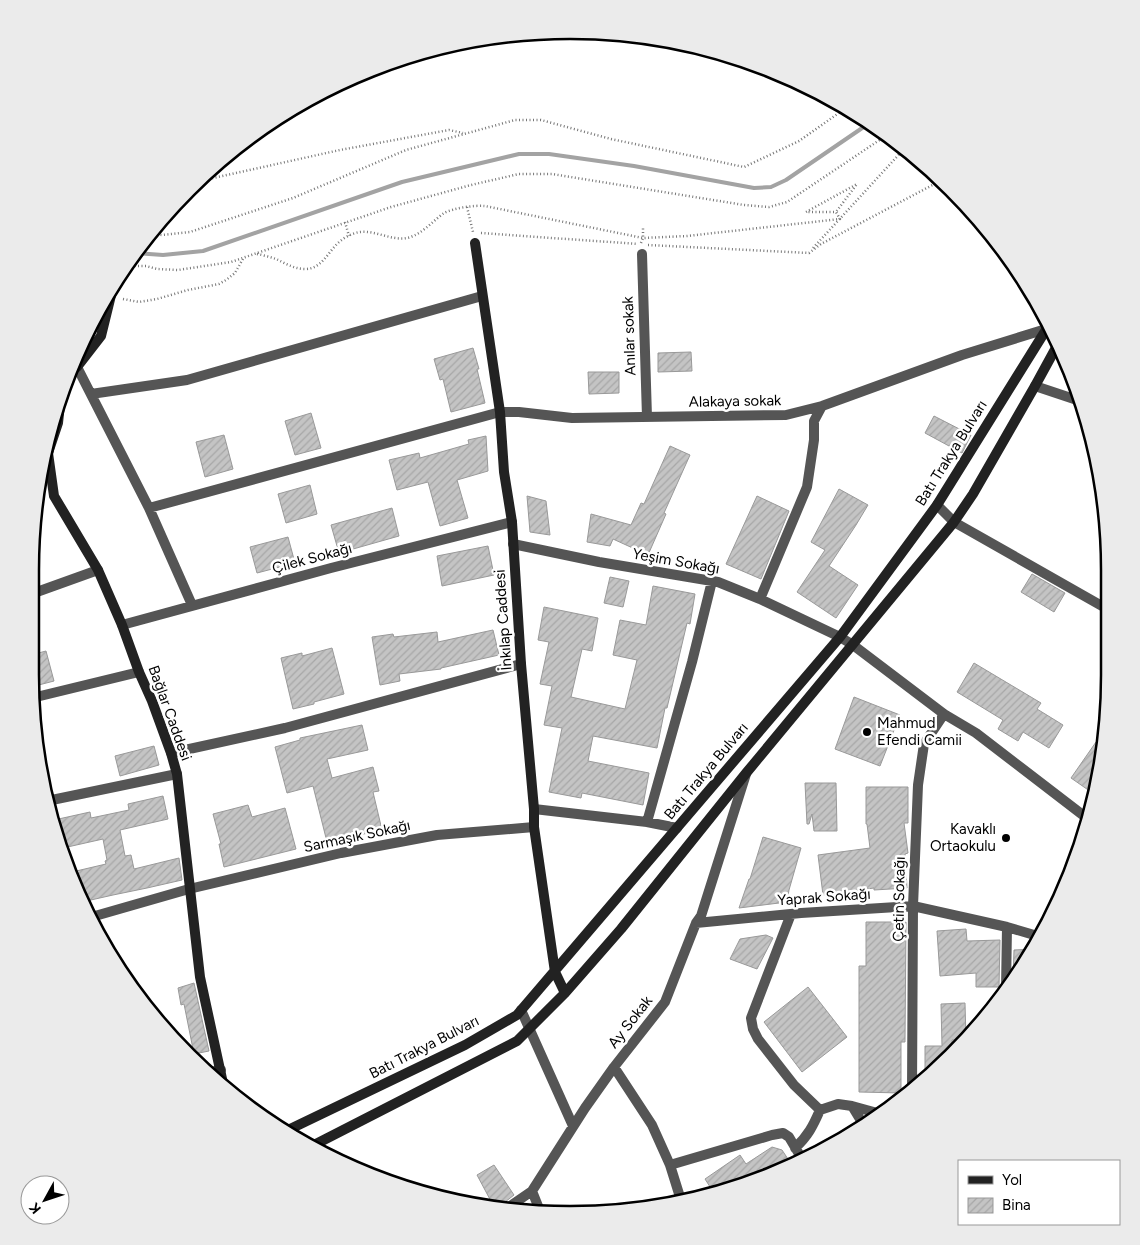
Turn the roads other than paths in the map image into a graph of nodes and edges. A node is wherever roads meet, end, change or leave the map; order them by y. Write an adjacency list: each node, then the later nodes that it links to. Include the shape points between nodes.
1 (475, 243): 3 (main road, İnkılap Caddesi)
2 (641, 249): 15 (street, Anılar sokak)
3 (482, 296): 11 (street, via 187,380); 14 (main road, İnkılap Caddesi)
4 (108, 308): 8 (main road, via 101,336)
5 (1043, 329): 13 (street, Alakaya sokak)
6 (1045, 332): 17 (main road, Batı Trakya Bulvarı)
7 (1054, 352): 10 (main road)
8 (84, 356)
9 (76, 374): 11 (street)
10 (1035, 386): 12 (street); 20 (main road)
11 (91, 394): 18 (street)
12 (1073, 400)
13 (822, 406): 15 (street, Alakaya sokak, via 786,415); 25 (street, via 814,422 807,487)
14 (500, 412): 15 (street, Alakaya sokak, via 572,418); 18 (street, Alakaya sokak); 19 (main road, İnkılap Caddesi, via 504,472)
15 (647, 417)
16 (50, 464): 22 (main road, Bağlar Caddesi, via 54,496)
17 (937, 505): 20 (street); 29 (main road, Batı Trakya Bulvarı)
18 (149, 508): 26 (street)
19 (512, 522): 21 (main road, İnkılap Caddesi); 26 (street, Çilek Sokağı)
20 (954, 522): 27 (street); 30 (main road)
21 (512, 544): 23 (street, Yeşim Sokağı); 31 (main road, İnkılap Caddesi)
22 (98, 570): 24 (street); 28 (main road, Bağlar Caddesi)
23 (712, 581): 25 (street, Yeşim Sokağı); 41 (street)
24 (39, 591)
25 (760, 599): 29 (street, Yeşim Sokağı)
26 (192, 605): 28 (street, Çilek Sokağı)
27 (1101, 605)
28 (122, 625): 32 (main road, Bağlar Caddesi)
29 (840, 637): 30 (street, Yeşim Sokağı); 43 (main road, Batı Trakya Bulvarı)
30 (853, 645): 34 (street, Yeşim Sokağı); 36 (main road)
31 (521, 664): 35 (street, via 285,728); 39 (main road, İnkılap Caddesi)
32 (139, 672): 33 (street); 35 (main road, Bağlar Caddesi)
33 (40, 696)
34 (944, 714): 40 (street, Yeşim Sokağı, via 976,733); 45 (street, Çetin Sokağı, via 924,744 918,784)
35 (171, 753): 37 (main road, Bağlar Caddesi)
36 (747, 772): 48 (street, Ay Sokak); 53 (main road, via 622,929)
37 (177, 774): 38 (street); 44 (main road, Bağlar Caddesi)
38 (54, 800)
39 (534, 809): 41 (street); 42 (main road, İnkılap Caddesi)
40 (1082, 815)
41 (647, 822): 43 (street)
42 (534, 827): 44 (street, Sarmaşık Sokağı, via 437,835); 51 (main road, İnkılap Caddesi)
43 (677, 828): 51 (main road, Batı Trakya Bulvarı)
44 (189, 889): 47 (street, Sarmaşık Sokağı); 57 (main road, Bağlar Caddesi, via 200,977)
45 (913, 906): 46 (street, Yaprak Sokağı); 49 (street, Yaprak Sokağı); 60 (street, Çetin Sokağı)
46 (790, 914): 48 (street, Yaprak Sokağı); 62 (street, via 751,1018 758,1039 794,1085)
47 (97, 915)
48 (696, 924): 56 (street, Ay Sokak, via 665,1002)
49 (1007, 927): 50 (street, Yaprak Sokağı); 52 (street)
50 (1033, 935)
51 (555, 972): 53 (main road, İnkılap Caddesi); 54 (main road, Batı Trakya Bulvarı)
52 (1006, 978)
53 (565, 993): 55 (main road)
54 (521, 1010): 55 (street); 66 (main road, Batı Trakya Bulvarı, via 464,1045)
55 (529, 1029): 65 (street); 67 (main road, via 516,1041)
56 (614, 1067): 65 (street, Ay Sokak); 70 (street, via 652,1125)
57 (221, 1070): 58 (street); 59 (main road, Bağlar Caddesi)
58 (216, 1071)
59 (222, 1076)
60 (912, 1080)
61 (852, 1106): 62 (street, via 838,1104); 63 (street); 64 (street)
62 (820, 1110): 68 (street, via 805,1139)
63 (872, 1112)
64 (860, 1120)
65 (573, 1126): 71 (street, Ay Sokak)
66 (292, 1128)
67 (319, 1143)
68 (795, 1148): 69 (street); 70 (street, via 783,1133)
69 (799, 1154)
70 (670, 1165): 72 (street)
71 (532, 1191): 73 (street, Ay Sokak); 74 (street)
72 (679, 1195)
73 (514, 1203)
74 (538, 1205)

